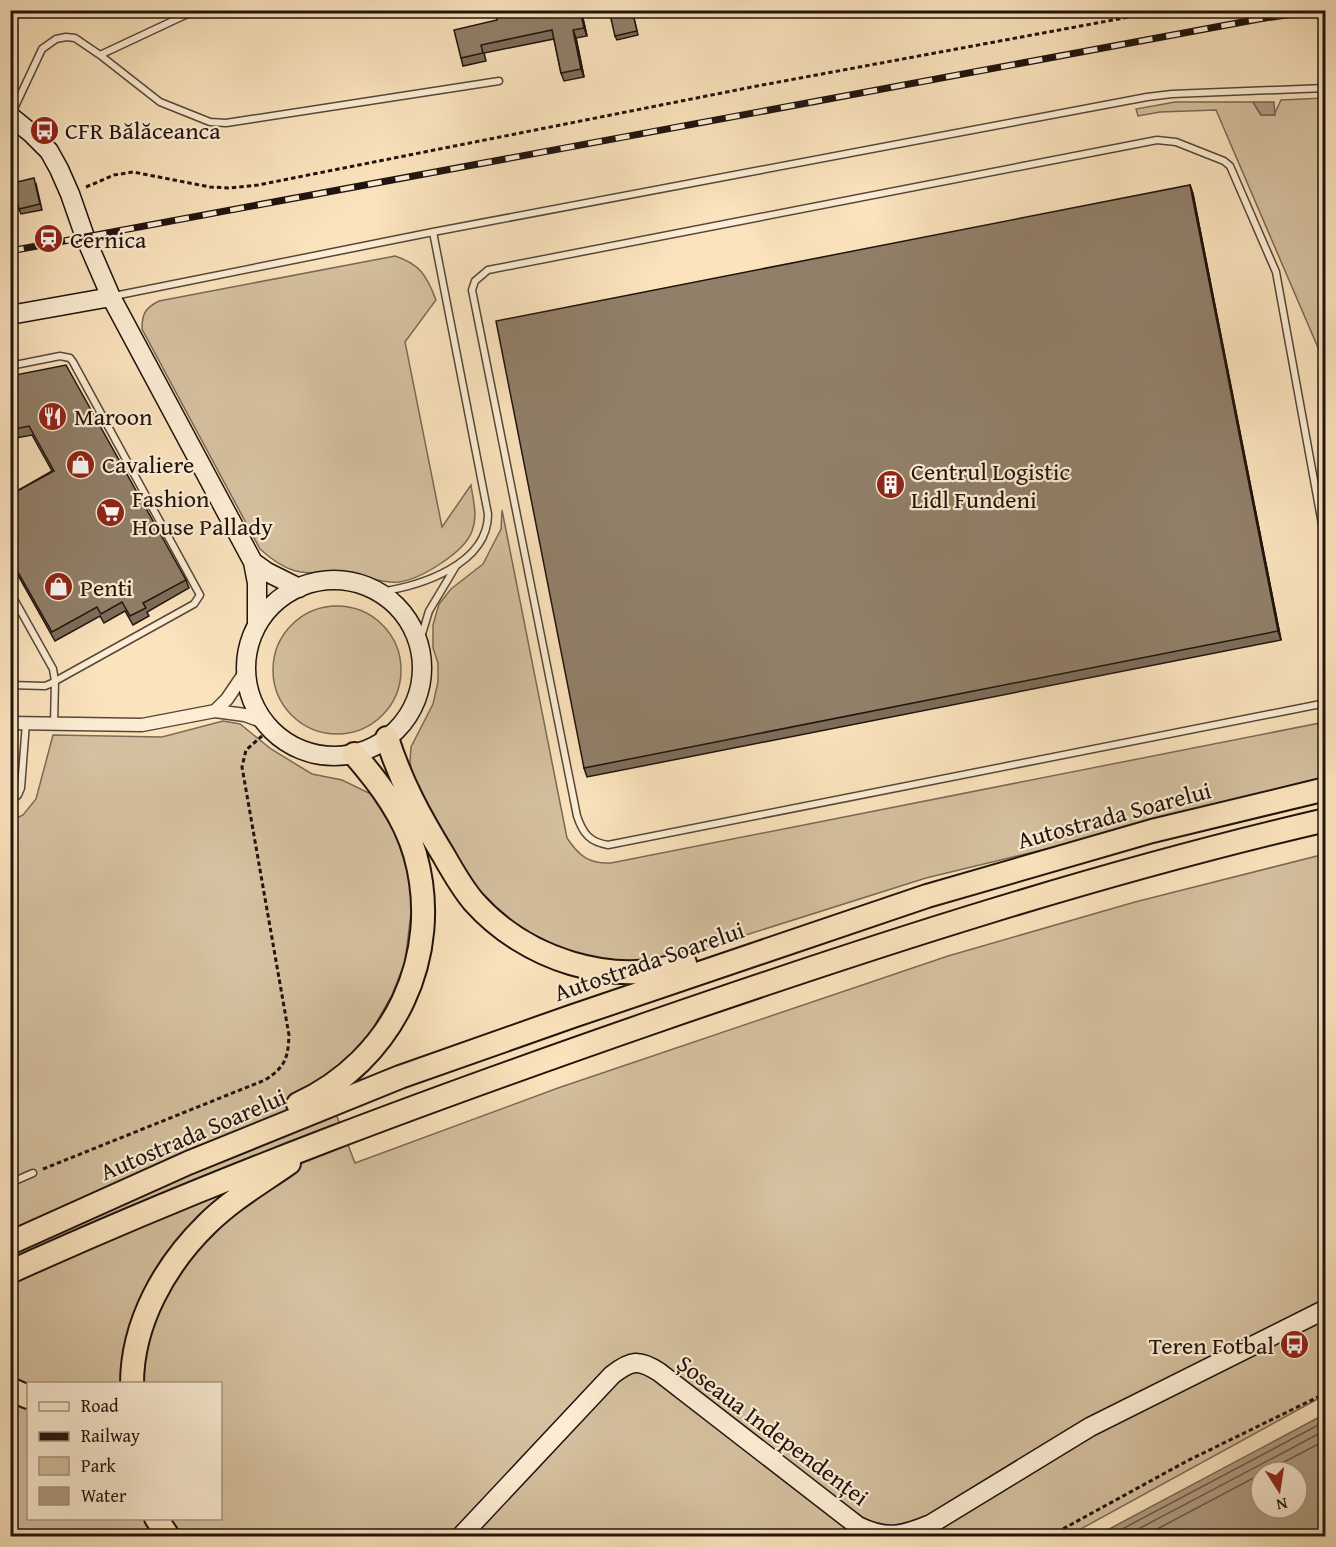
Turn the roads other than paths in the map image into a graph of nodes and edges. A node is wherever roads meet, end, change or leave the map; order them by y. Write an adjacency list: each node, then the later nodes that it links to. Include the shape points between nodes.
1 (196, 10): 2 (lane)
2 (100, 55): 3 (lane, via 160,102 210,122 226,123); 5 (lane, via 75,39 66,37 48,43)
3 (499, 81)
4 (1326, 88): 6 (lane, via 1160,95)
5 (11, 116): 7 (street, via 49,151 59,169)
6 (433, 232): 7 (lane); 14 (lane, via 488,514 482,541)
7 (111, 297): 8 (street); 13 (street)
8 (10, 315)
9 (10, 366): 21 (lane, via 65,356 73,362 200,595 194,604)
10 (1317, 499): 11 (lane); 12 (lane); 23 (lane, via 1276,272 1230,166 1168,140 488,270 475,281 472,290 577,816 587,837 597,843 608,845)
11 (1326, 509)
12 (1326, 546)
13 (253, 562): 15 (street); 18 (street)
14 (457, 565): 17 (lane, via 416,585); 19 (lane, via 429,611)
15 (299, 588): 17 (street, via 339,580); 18 (street, via 275,603)
16 (10, 592): 21 (lane, via 53,669)
17 (379, 592): 19 (street, via 410,624)
18 (257, 624): 20 (street, via 246,655)
19 (418, 644): 29 (street, via 422,670 417,696 405,719)
20 (246, 671): 24 (street); 28 (street, via 254,706)
21 (55, 681): 22 (lane, via 45,686); 27 (lane)
22 (10, 686)
23 (1326, 703)
24 (215, 711): 27 (street, via 142,725); 28 (street, via 245,716)
25 (10, 723): 26 (street)
26 (26, 723): 27 (street); 32 (lane, via 21,788)
27 (54, 724)
28 (267, 726): 30 (street, via 288,743 309,752)
29 (387, 738): 30 (street); 34 (highway, via 405,787 473,901 519,940 549,956 588,968 628,973 663,970 803,923)
30 (354, 754): 36 (highway, via 384,791 415,855 423,906 415,973 385,1034 350,1072 320,1094 264,1119)
31 (1326, 789): 34 (highway, Autostrada Soarelui, via 1142,834)
32 (10, 803)
33 (1326, 820): 35 (highway, via 1087,882 848,955)
34 (845, 923): 36 (highway, Autostrada Soarelui, via 400,1077)
35 (317, 1143): 40 (highway, via 197,1190); 42 (highway, via 216,1217 173,1263 145,1318)
36 (188, 1163): 39 (highway, Autostrada Soarelui)
37 (33, 1173): 38 (lane)
38 (10, 1183)
39 (10, 1243)
40 (10, 1272)
41 (1326, 1309): 48 (street, Șoseaua Independenței, via 1090,1427 931,1524 891,1536 876,1535 858,1526 659,1372 646,1364 624,1365)
42 (132, 1382)
43 (10, 1389): 44 (highway)
44 (27, 1397)
45 (158, 1520): 47 (highway)
46 (166, 1520): 47 (highway)
47 (170, 1536)
48 (461, 1536)

